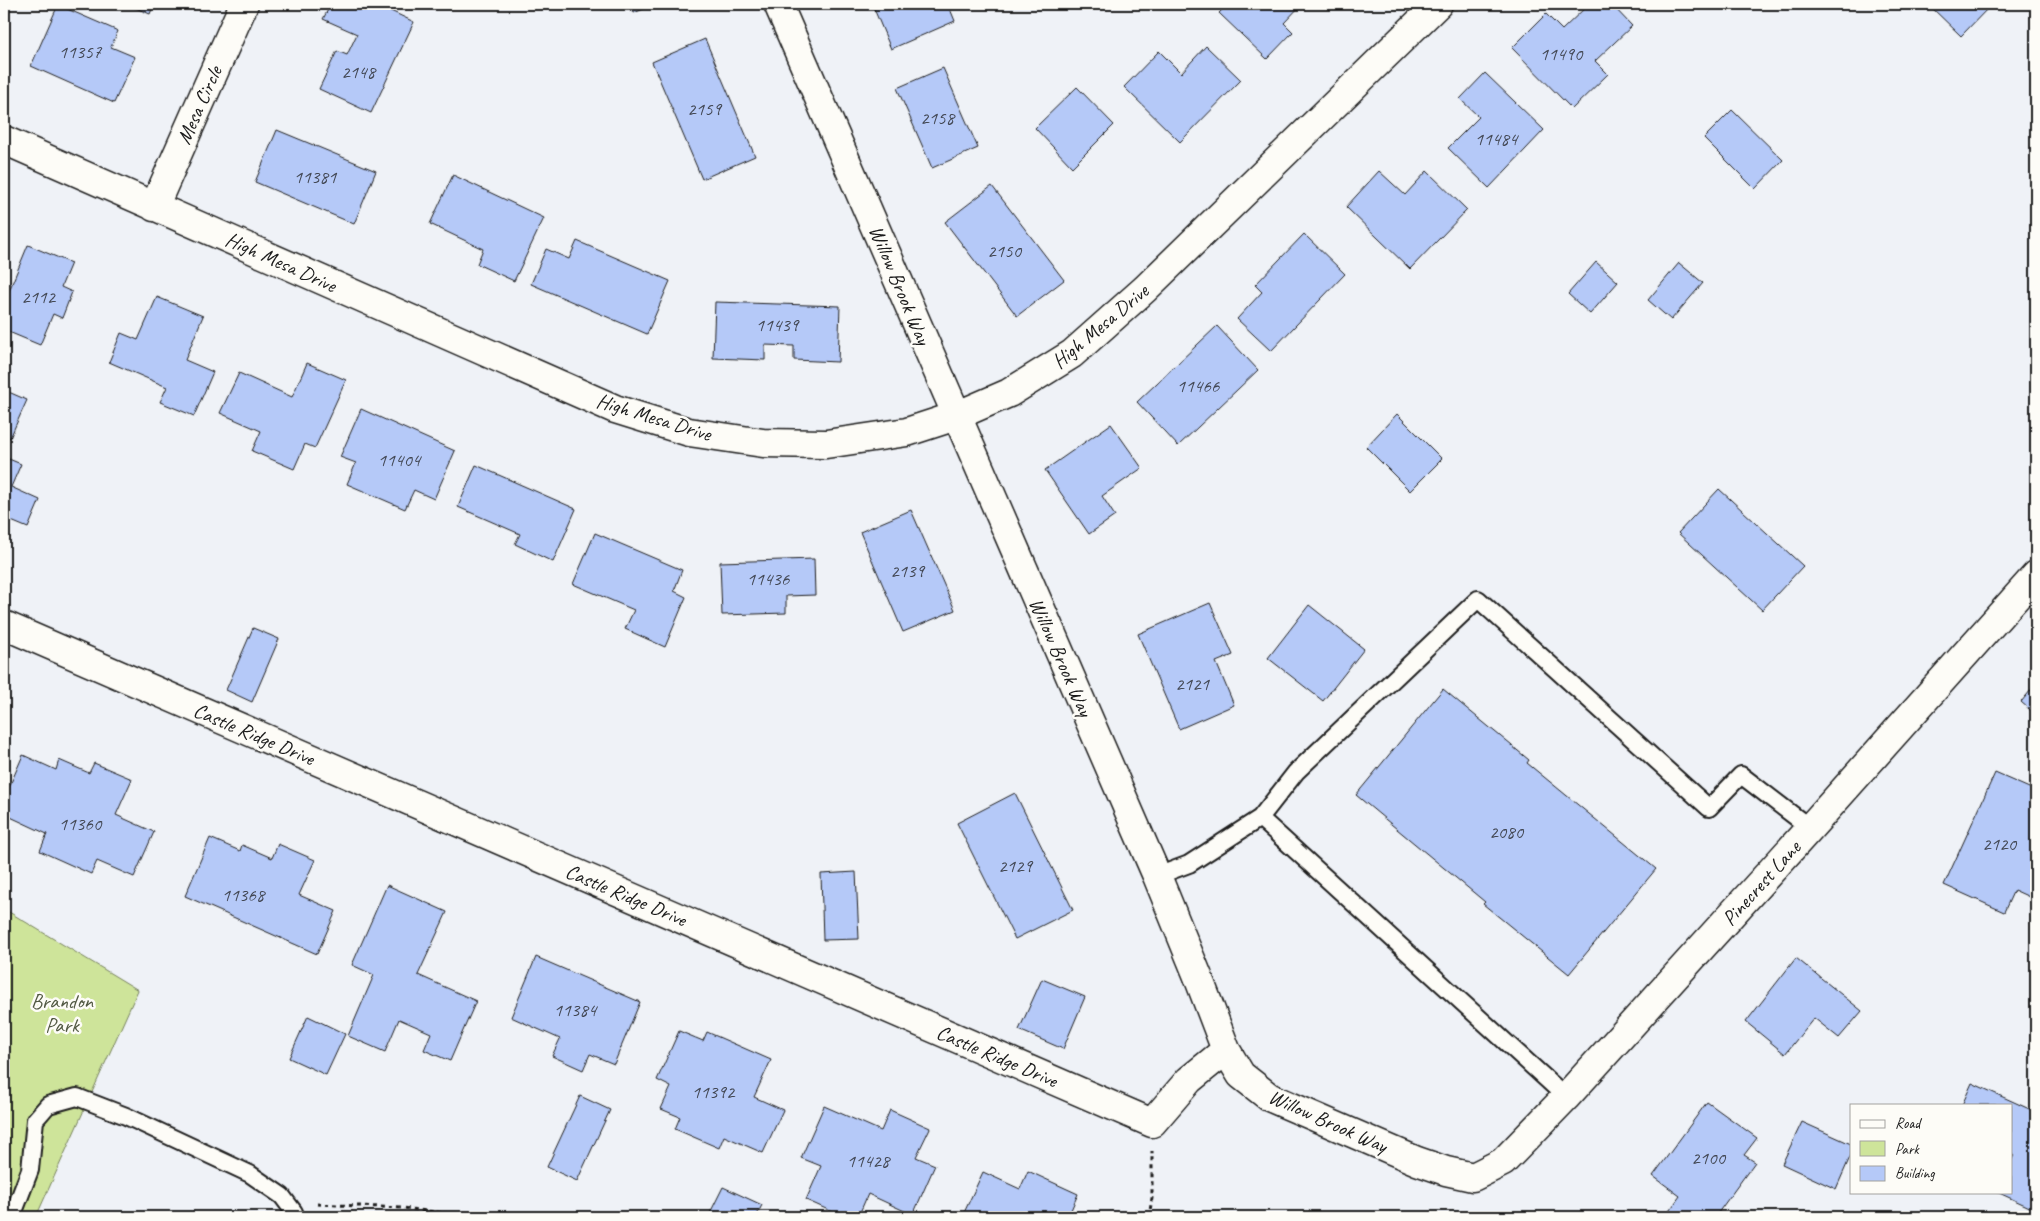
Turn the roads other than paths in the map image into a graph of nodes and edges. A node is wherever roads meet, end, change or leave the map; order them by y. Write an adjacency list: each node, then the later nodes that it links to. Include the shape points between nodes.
1 (244, 4): 5 (street, Mesa Circle)
2 (778, 4): 6 (street, Willow Brook Way)
3 (1438, 4): 6 (street, High Mesa Drive, via 1145,289 1072,354 1009,393)
4 (4, 140): 5 (street, High Mesa Drive)
5 (154, 207): 6 (street, High Mesa Drive, via 615,409 689,432 763,443 826,444 907,432)
6 (956, 416): 11 (street, Willow Brook Way)
7 (2036, 575): 10 (street, Pinecrest Lane)
8 (4, 625): 12 (street, Castle Ridge Drive, via 1152,1123 1189,1080)
9 (1260, 818): 10 (lane, via 1296,772 1478,598 1709,808 1741,775); 11 (lane, via 1189,864); 13 (lane)
10 (1810, 828): 13 (street, Pinecrest Lane)
11 (1157, 876): 12 (street, Willow Brook Way)
12 (1226, 1050): 14 (street, Willow Brook Way, via 1241,1076 1269,1097 1417,1161)
13 (1566, 1098): 14 (street, Pinecrest Lane, via 1502,1162)
14 (1473, 1177)
15 (291, 1212): 16 (lane, via 282,1196 250,1174 126,1116 77,1097 48,1106 35,1120 30,1170)
16 (12, 1217)

